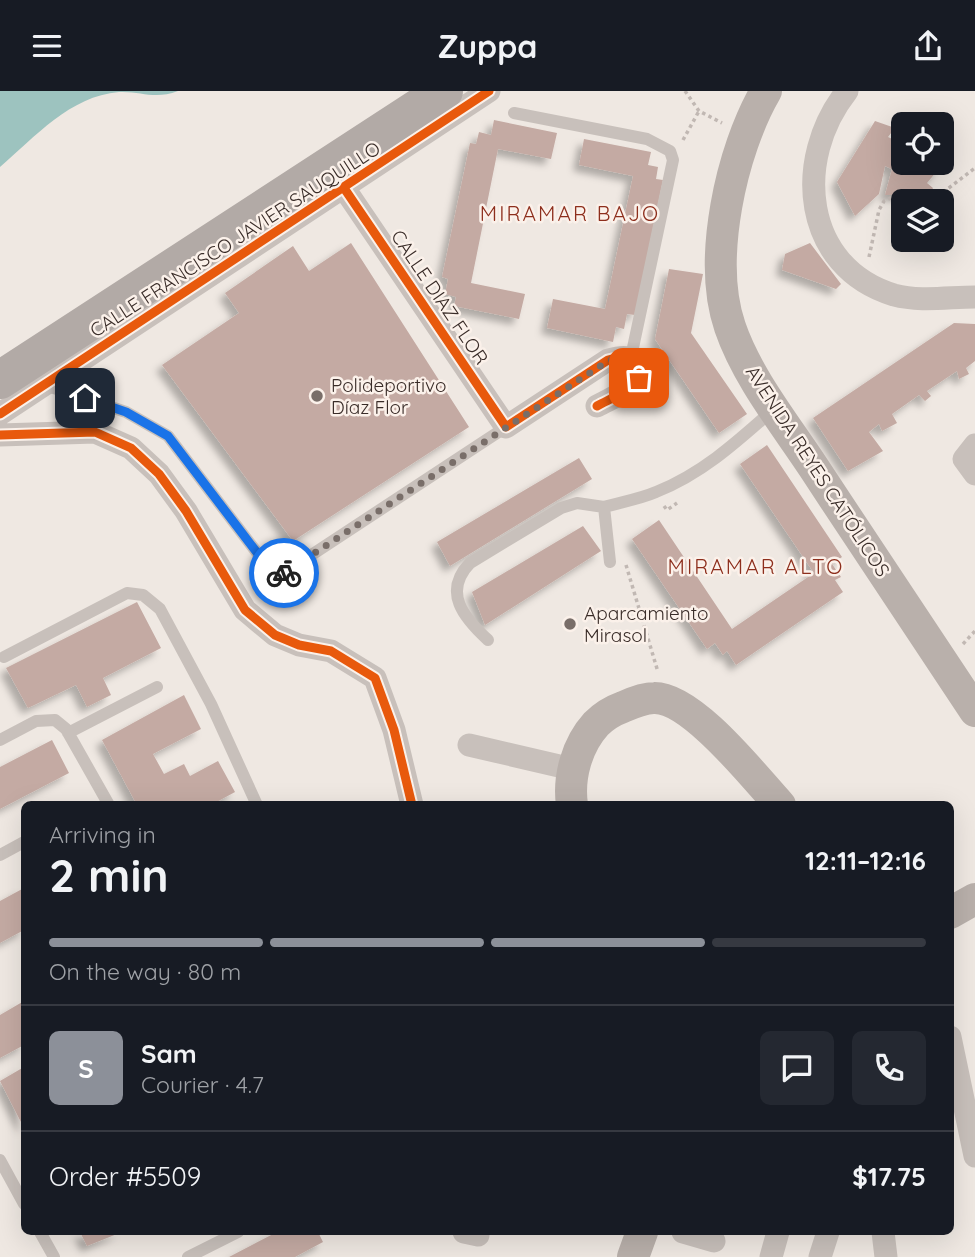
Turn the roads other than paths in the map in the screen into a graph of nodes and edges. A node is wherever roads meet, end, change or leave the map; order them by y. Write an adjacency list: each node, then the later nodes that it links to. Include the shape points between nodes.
1 (443, 91): 9 (highway)
2 (489, 91): 6 (street, CALLE FRANCISCO JAVIER SAUQUILLO)
3 (766, 91): 12 (main road, AVENIDA REYES CATÓLICOS, via 746,136 723,227 721,280 730,327)
4 (846, 91): 7 (street, via 820,138 813,178 813,198 829,242 849,268 893,294)
5 (514, 113): 8 (lane, via 647,139 670,151 673,160)
6 (344, 188): 10 (street, CALLE FRANCISCO JAVIER SAUQUILLO); 14 (street, CALLE DIAZ FLOR)
7 (975, 297)
8 (631, 357): 11 (street, via 640,368 639,378); 14 (street, via 608,361)
9 (0, 380)
10 (45, 385): 13 (street, CALLE FRANCISCO JAVIER SAUQUILLO); 14 (lane, via 126,412 168,436 271,571 281,575)
11 (597, 406)
12 (774, 408): 18 (lane, via 725,453 673,484); 23 (main road, AVENIDA REYES CATÓLICOS)
13 (0, 414)
14 (506, 426)
15 (0, 435): 30 (street, via 95,432 131,448 159,474 186,511 245,610 275,635 331,651 375,678 385,699)
16 (975, 445): 17 (street, via 964,459)
17 (975, 474)
18 (604, 507): 19 (lane); 20 (lane, via 577,503 561,508 462,572 456,596 460,609)
19 (611, 562)
20 (488, 640)
21 (4, 657): 29 (lane, via 127,593 150,599 160,609 211,704)
22 (157, 687): 24 (lane)
23 (975, 711)
24 (68, 733): 25 (lane, via 55,720 42,719); 28 (lane)
25 (0, 740)
26 (470, 745): 27 (street)
27 (572, 769): 31 (main road); 32 (main road, via 587,736 609,713 654,698 696,718)
28 (102, 801)
29 (253, 801)
30 (411, 801)
31 (572, 801)
32 (776, 801)
33 (21, 844): 34 (lane)
34 (0, 855)
35 (975, 899): 36 (main road)
36 (954, 911)
37 (954, 1075): 38 (street)
38 (960, 1131): 39 (street)
39 (975, 1156)
40 (0, 1160): 41 (lane)
41 (21, 1198)
42 (42, 1235): 50 (lane)
43 (232, 1235): 51 (lane)
44 (641, 1235): 52 (main road)
45 (691, 1235): 49 (street)
46 (777, 1235): 53 (street)
47 (827, 1235): 54 (street)
48 (883, 1235): 55 (street)
49 (714, 1243)
50 (54, 1257)
51 (188, 1257)
52 (633, 1257)
53 (771, 1257)
54 (820, 1257)
55 (886, 1257)

